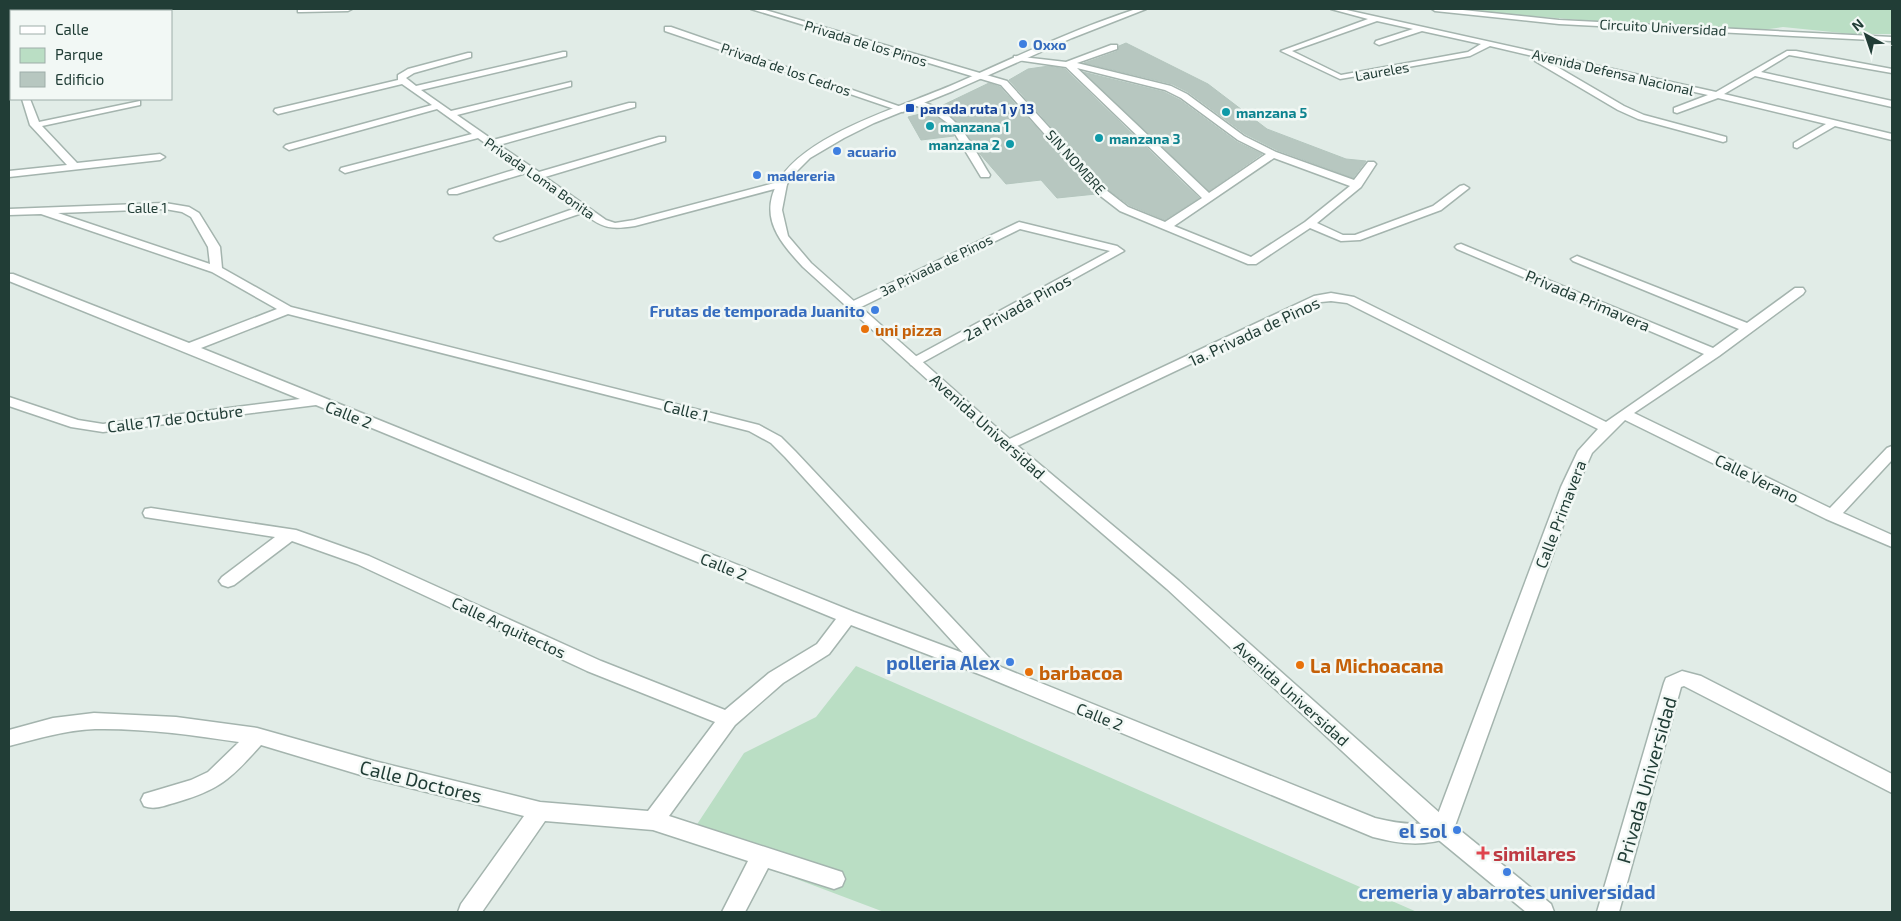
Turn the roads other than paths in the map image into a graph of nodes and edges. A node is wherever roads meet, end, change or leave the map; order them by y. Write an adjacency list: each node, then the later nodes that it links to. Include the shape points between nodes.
1 (348, 9): 6 (street)
2 (755, 9): 21 (street, Privada de los Pinos)
3 (1142, 9): 17 (street, Avenida Universidad)
4 (1334, 9): 7 (street, Avenida Defensa Nacional)
5 (1435, 9): 10 (street, Circuito Universidad, via 1559,22)
6 (302, 10)
7 (1375, 19): 9 (street, Avenida Defensa Nacional); 12 (street, Laureles, via 1285,51 1345,77 1470,54)
8 (668, 29): 31 (street, Privada de los Cedros)
9 (1421, 29): 11 (street); 12 (street, Avenida Defensa Nacional)
10 (1892, 38)
11 (1379, 43)
12 (1488, 44): 25 (street, Avenida Defensa Nacional)
13 (1114, 47): 18 (street)
14 (563, 54): 24 (street)
15 (468, 55): 22 (street, via 411,72)
16 (1533, 56): 40 (street, via 1641,117)
17 (1017, 58): 18 (street); 21 (street, Avenida Universidad)
18 (1068, 64): 44 (street, via 1168,88 1241,138); 57 (street)
19 (1892, 71): 20 (street, via 1790,52)
20 (1755, 74): 25 (street); 28 (street)
21 (978, 76): 31 (street, Avenida Universidad); 62 (street, SIN NOMBRE, via 1004,83 1012,90 1102,192 1124,209)
22 (402, 79): 24 (street, Privada Loma Bonita); 33 (street)
23 (568, 84): 34 (street)
24 (415, 89): 30 (street, Privada Loma Bonita)
25 (1718, 95): 32 (street); 35 (street, Avenida Defensa Nacional)
26 (26, 100): 36 (street)
27 (137, 103): 36 (street)
28 (1892, 104)
29 (632, 105): 41 (street)
30 (439, 106): 34 (street, Privada Loma Bonita); 43 (street)
31 (910, 106): 51 (street, via 934,109 952,122); 53 (street, Avenida Universidad, via 826,144 795,165)
32 (1677, 110)
33 (278, 111)
34 (451, 114): 37 (street, Privada Loma Bonita)
35 (1834, 123): 38 (street, Avenida Defensa Nacional); 42 (street)
36 (35, 125): 47 (street)
37 (479, 135): 41 (street, Privada Loma Bonita); 49 (street)
38 (1892, 137)
39 (662, 139): 52 (street)
40 (1723, 139)
41 (490, 144): 48 (street, Privada Loma Bonita)
42 (1797, 145)
43 (289, 147)
44 (1273, 154): 54 (street); 57 (street)
45 (160, 157): 47 (street)
46 (1371, 164): 54 (street)
47 (74, 166): 50 (street)
48 (528, 169): 52 (street, Privada Loma Bonita); 56 (street)
49 (345, 170)
50 (9, 174)
51 (985, 175)
52 (537, 176): 58 (street, Privada Loma Bonita)
53 (782, 184): 58 (street, Privada Loma Bonita, via 615,226 602,222); 70 (street, Avenida Universidad, via 777,214 782,236 806,265)
54 (1357, 185): 61 (street)
55 (1464, 188): 61 (street, via 1437,208 1356,238 1342,238)
56 (453, 192)
57 (1207, 197): 62 (street)
58 (584, 209): 63 (street)
59 (38, 210): 60 (street, Calle 1); 67 (street, Calle 1); 67 (street, Calle 1, via 165,206 185,209 196,215 214,247)
60 (9, 212)
61 (1309, 224): 62 (street, SIN NOMBRE, via 1252,262)
62 (1165, 227)
63 (500, 238)
64 (1461, 247): 74 (street, Privada Primavera)
65 (1118, 251): 70 (street, 3a Privada de Pinos, via 1020,225); 75 (street, 2a Privada Pinos)
66 (1577, 259): 72 (street)
67 (216, 270): 71 (street, Calle 1)
68 (9, 277): 73 (street, Calle 2)
69 (1799, 291): 72 (street, Calle Primavera)
70 (853, 306): 75 (street, Avenida Universidad)
71 (287, 310): 73 (street); 88 (street, Calle 1, via 723,419 765,434 790,454)
72 (1749, 328): 74 (street, Calle Primavera)
73 (189, 348): 76 (street, Calle 2)
74 (1714, 353): 78 (street, Calle Primavera)
75 (916, 362): 80 (street, Avenida Universidad)
76 (315, 401): 77 (street, Calle 17 de Octubre, via 103,428 76,424); 87 (street, Calle 2)
77 (13, 406)
78 (1624, 414): 79 (street, Calle Primavera); 83 (street, Calle Verano)
79 (1606, 428): 80 (street, 1a. Privada de Pinos, via 1350,300 1331,296 1318,299); 96 (street, Calle Primavera, via 1585,451 1569,487)
80 (1008, 445): 96 (street, Avenida Universidad, via 1173,585)
81 (1892, 451): 83 (street)
82 (151, 513): 84 (street, Calle Arquitectos)
83 (1832, 515): 85 (street, Calle Verano)
84 (290, 534): 86 (street); 89 (street, Calle Arquitectos, via 363,560 594,666)
85 (1892, 541)
86 (228, 581)
87 (848, 617): 88 (street, Calle 2); 89 (street, via 823,649 776,678)
88 (991, 671): 96 (street, Calle 2, via 1373,827 1399,835 1422,835)
89 (728, 719): 95 (street)
90 (257, 736): 91 (street, Calle Doctores, via 176,725 108,721 53,726); 93 (street, via 215,777 194,788); 94 (street, Calle Doctores, via 374,770)
91 (9, 738)
92 (1892, 784): 102 (street, Privada Universidad, via 1694,681 1682,678 1673,683)
93 (151, 800)
94 (540, 811): 95 (street, Calle Doctores); 99 (street)
95 (653, 821): 97 (street, Calle Doctores)
96 (1443, 830): 101 (street, Avenida Universidad)
97 (762, 857): 98 (street, Calle Doctores); 100 (street)
98 (834, 880)
99 (468, 912)
100 (733, 912)
101 (1543, 912)
102 (1608, 912)

